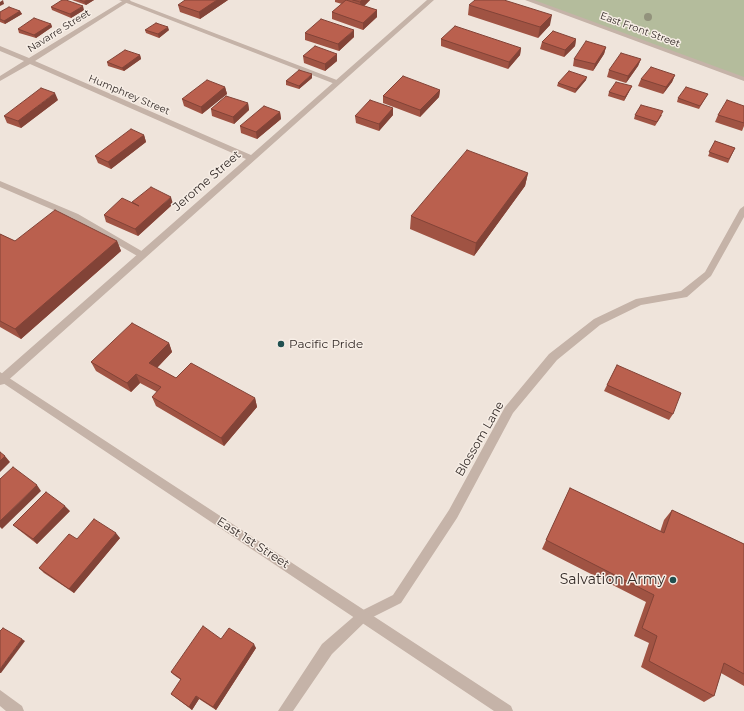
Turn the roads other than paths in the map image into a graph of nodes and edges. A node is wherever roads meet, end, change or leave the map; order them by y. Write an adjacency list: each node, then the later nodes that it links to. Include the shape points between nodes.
1 (125, 0): 5 (street, Navarre Street); 8 (street)
2 (431, 0): 8 (street, Jerome Street)
3 (528, 0): 7 (street, East Front Street)
4 (0, 48): 5 (street, Humphrey Street)
5 (28, 62): 6 (street, Navarre Street); 9 (street, Humphrey Street)
6 (0, 79)
7 (744, 79)
8 (338, 82): 9 (street, Jerome Street)
9 (252, 158): 12 (street, Jerome Street)
10 (0, 184): 12 (street, via 75,216)
11 (744, 209): 14 (street, Blossom Lane, via 708,274 684,294 639,302 597,322 554,357 510,410 453,514 397,599)
12 (142, 255): 13 (street, Jerome Street)
13 (1, 378): 14 (street, East 1st Street)
14 (363, 616): 17 (street, Blossom Lane, via 327,649); 18 (street, East 1st Street)
15 (0, 697): 16 (street)
16 (17, 711)
17 (285, 711)
18 (506, 711)

